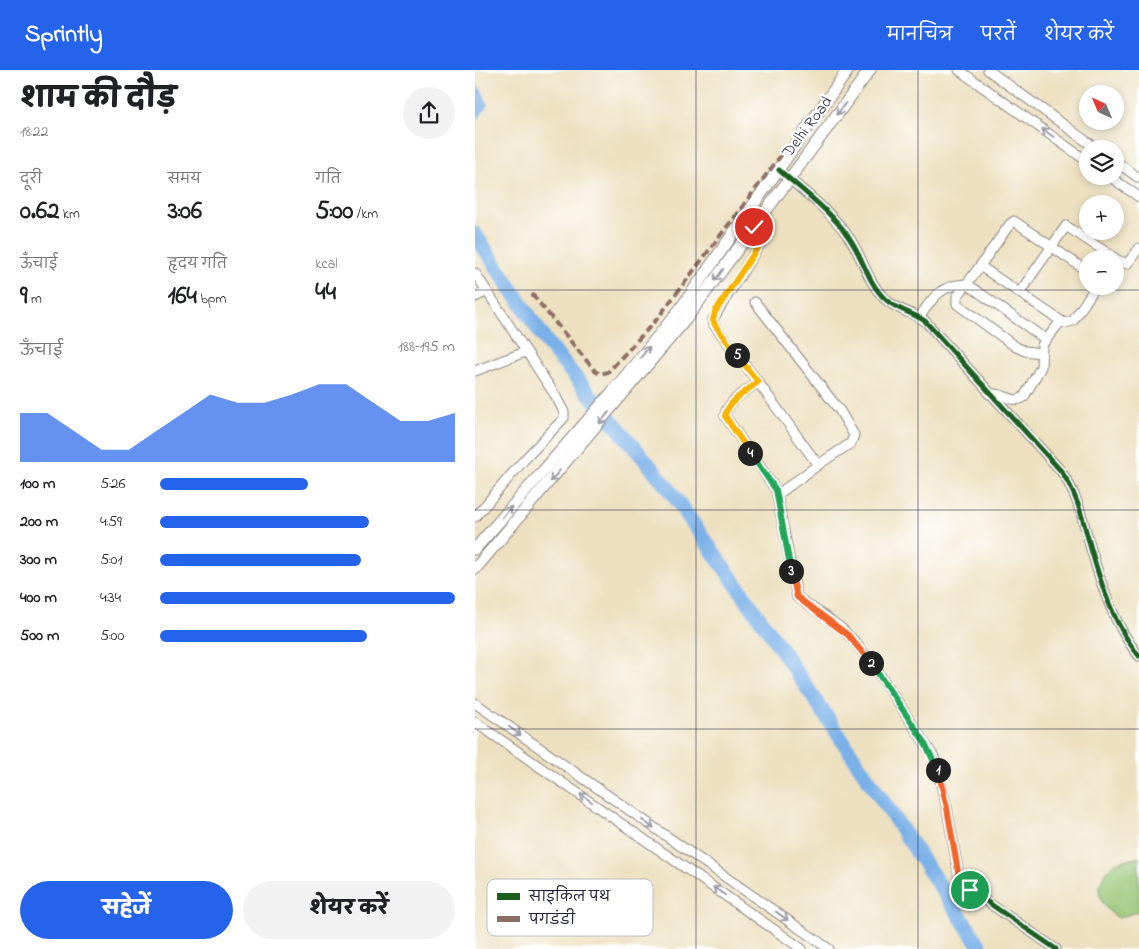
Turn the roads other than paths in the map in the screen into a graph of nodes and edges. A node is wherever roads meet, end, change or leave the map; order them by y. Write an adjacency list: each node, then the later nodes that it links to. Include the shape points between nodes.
1 (848, 70): 8 (main road, Delhi Road)
2 (870, 70): 10 (main road, Delhi Road, one-way to 10)
3 (959, 70): 6 (street, one-way to 3)
4 (988, 70): 5 (street)
5 (1085, 140)
6 (1079, 155)
7 (1124, 167): 9 (street)
8 (779, 170): 10 (street); 34 (main road, Delhi Road, one-way to 8)
9 (1139, 178)
10 (789, 179): 13 (main road, Delhi Road); 27 (street, via 849,237 873,284 884,298)
11 (1122, 185): 12 (street)
12 (1139, 197)
13 (754, 227): 33 (street, via 760,244 715,312 713,320); 34 (main road, Delhi Road, one-way to 34, via 687,319)
14 (1051, 246): 16 (street, via 1068,226); 18 (street); 19 (street, via 1012,222); 23 (street)
15 (1139, 248): 17 (street, via 1127,264)
16 (1103, 250)
17 (1124, 262)
18 (1079, 265)
19 (980, 266): 21 (street); 23 (street)
20 (475, 273): 22 (street)
21 (967, 284): 27 (street, via 939,291); 29 (street); 31 (street, via 957,297 957,304 1017,347)
22 (486, 292): 25 (street); 30 (street)
23 (1019, 292): 28 (street)
24 (1090, 295): 28 (street, via 1070,324)
25 (475, 296)
26 (755, 302): 37 (street, via 854,434 851,443)
27 (919, 318): 35 (street)
28 (1061, 321): 29 (street)
29 (1045, 339): 31 (street)
30 (525, 352): 32 (street); 39 (street, via 555,394 565,412 564,418)
31 (1040, 353): 35 (street, via 1039,372 1024,397 1015,400 999,393)
32 (475, 371)
33 (758, 382): 37 (street); 38 (street, via 731,404 725,416 769,477)
34 (618, 393): 36 (main road)
35 (989, 394): 42 (street, via 1072,487 1115,618 1125,639)
36 (582, 434): 40 (main road, one-way to 36); 41 (main road, one-way to 41)
37 (818, 465): 38 (street)
38 (777, 494): 47 (street, via 797,597 855,642 934,757 961,881)
39 (475, 517)
40 (475, 549)
41 (475, 569)
42 (1139, 656)
43 (475, 703): 46 (street, one-way to 46)
44 (475, 722): 45 (street, one-way to 44)
45 (803, 949)
46 (829, 949)
47 (1056, 949)

